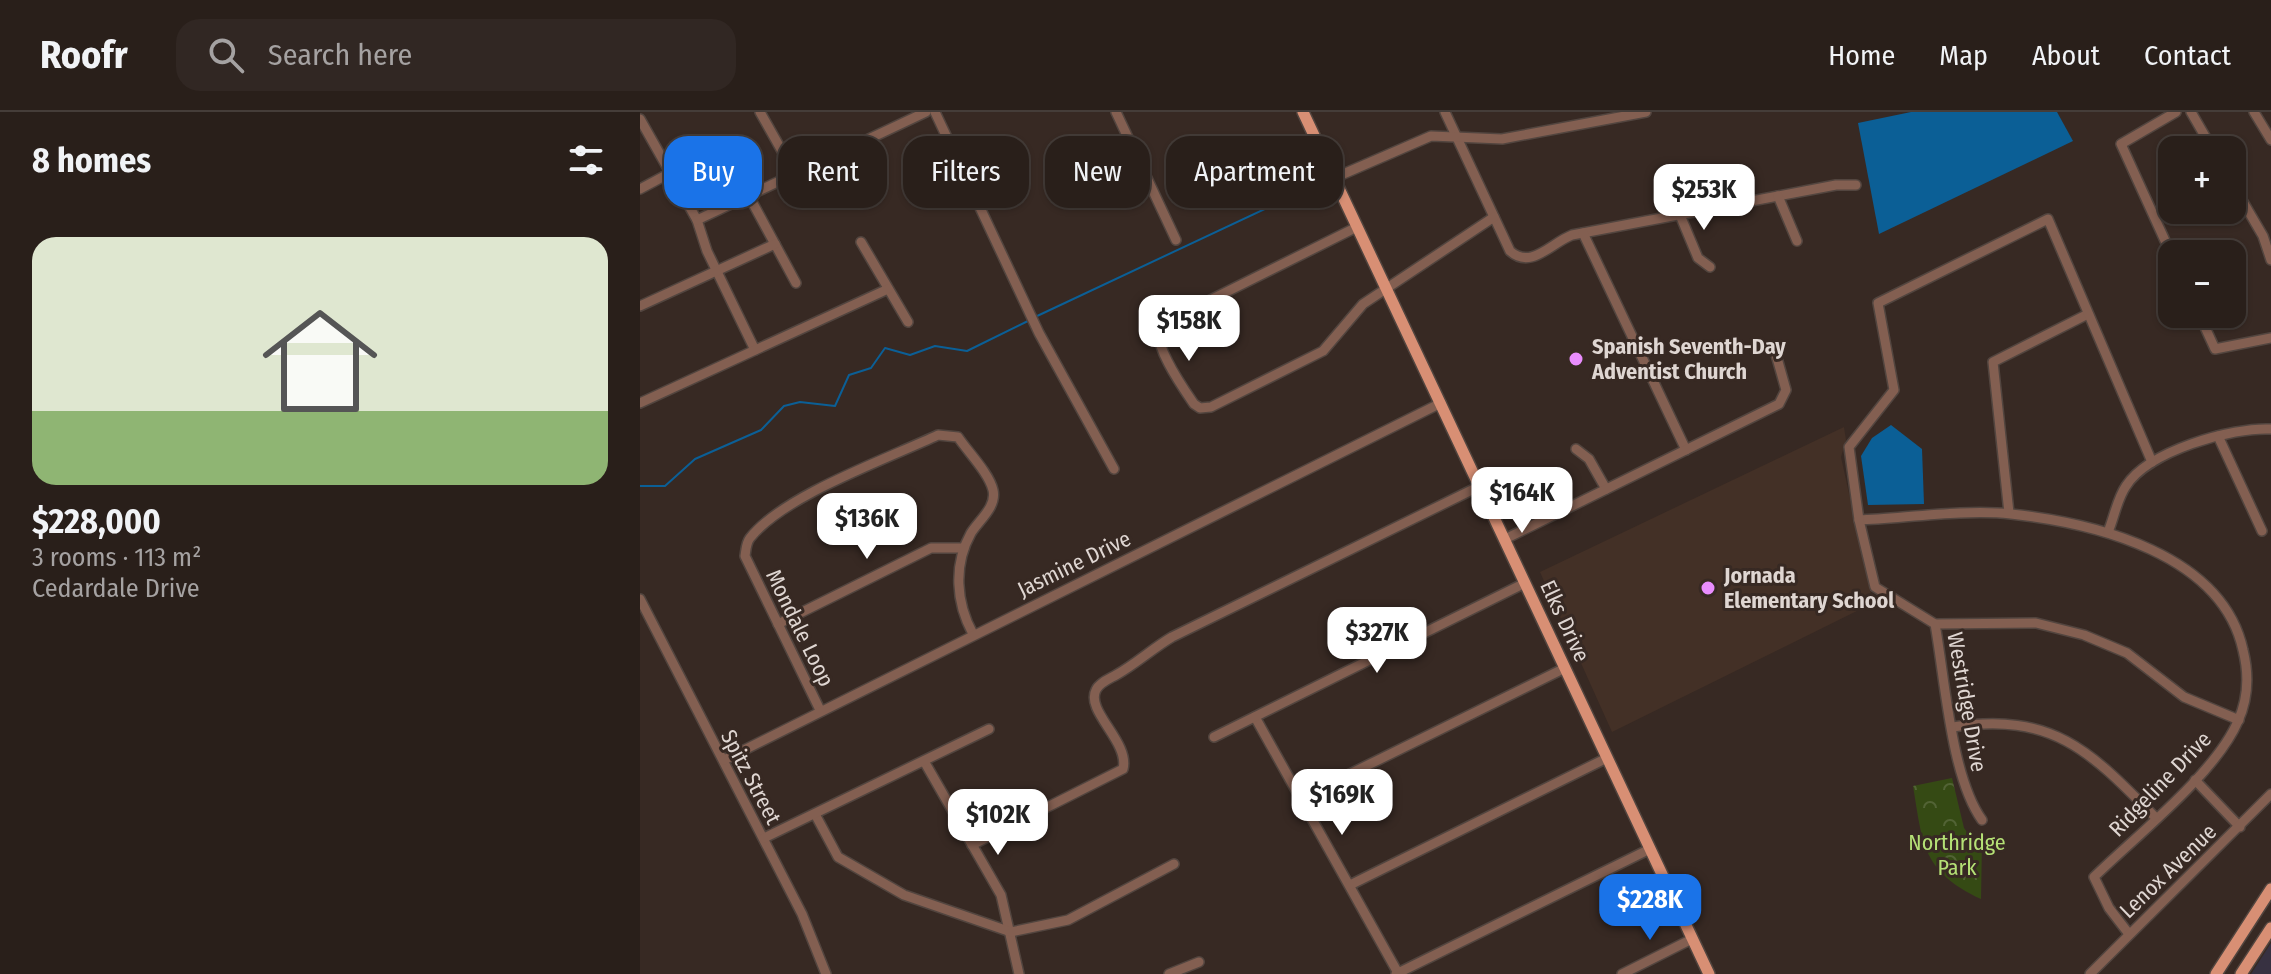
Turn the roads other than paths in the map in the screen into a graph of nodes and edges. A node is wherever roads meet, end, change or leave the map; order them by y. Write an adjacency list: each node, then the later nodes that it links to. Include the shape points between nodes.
1 (760, 112): 17 (street)
2 (926, 112): 13 (street)
3 (935, 112): 59 (street, via 1039,333)
4 (1116, 112): 34 (street)
5 (1303, 112): 14 (main road, Elks Drive)
6 (1445, 112): 12 (street)
7 (1646, 112): 12 (street, via 1502,139)
8 (2176, 112): 35 (street, via 2121,144)
9 (2191, 112): 15 (street)
10 (2254, 112): 16 (street)
11 (640, 119): 18 (street)
12 (1456, 135): 19 (street, via 1414,141); 30 (street)
13 (875, 136)
14 (1314, 136)
15 (2205, 136)
16 (2271, 140)
17 (778, 144)
18 (664, 162)
19 (1343, 174)
20 (664, 176): 22 (street)
21 (1856, 185): 23 (street)
22 (640, 189)
23 (1778, 196): 29 (street); 36 (street)
24 (1343, 197): 32 (main road, Elks Drive)
25 (2246, 207): 39 (street)
26 (690, 208): 31 (street)
27 (723, 208): 31 (street)
28 (756, 208): 38 (street)
29 (1680, 215): 33 (street); 40 (street, via 1698,258)
30 (1494, 217): 33 (street, via 1510,251 1521,258 1535,257 1562,239); 44 (street)
31 (697, 220): 41 (street)
32 (1357, 227): 44 (main road, Elks Drive); 44 (street, via 1163,323 1157,331 1160,345 1194,404 1207,408 1323,351 1359,307)
33 (1583, 233): 57 (street)
34 (1176, 240)
35 (2165, 240)
36 (1797, 241)
37 (861, 242): 43 (street)
38 (775, 244): 41 (street); 42 (street)
39 (2271, 260)
40 (1710, 267)
41 (716, 271): 45 (street); 50 (street)
42 (796, 283)
43 (888, 289): 47 (street); 50 (street)
44 (1386, 289): 53 (main road, Elks Drive)
45 (640, 306)
46 (2088, 314): 58 (street); 62 (street, via 1993,362); 63 (street, Westridge Drive, via 2048,219 1878,303 1894,390 1849,447)
47 (908, 322)
48 (2205, 328): 49 (street, via 2215,349)
49 (2271, 338)
50 (755, 350): 52 (street)
51 (1775, 351): 57 (street, via 1786,386 1783,401)
52 (640, 403)
53 (1441, 403): 60 (main road, Elks Drive); 72 (street, Jasmine Drive)
54 (2271, 429): 55 (street, via 2245,428)
55 (2218, 436): 58 (street); 64 (street)
56 (1576, 449): 61 (street, via 1589,459)
57 (1686, 450): 61 (street)
58 (2152, 462): 65 (street, via 2126,485)
59 (1114, 469)
60 (1480, 486): 66 (main road, Elks Drive); 91 (street, via 1172,637 1101,684 1091,692 1128,767)
61 (1606, 489): 66 (street)
62 (2009, 513): 63 (street, Ridgeline Drive); 65 (street, Ridgeline Drive)
63 (1859, 520): 71 (street, Westridge Drive, via 1875,587)
64 (2262, 531)
65 (2108, 532): 76 (street, Ridgeline Drive, via 2161,553 2200,580 2229,612 2247,665)
66 (1505, 539): 68 (main road, Elks Drive)
67 (964, 548): 70 (street, via 931,548); 70 (street, Mondale Loop, via 992,505 993,489 958,437 938,435 812,494 748,540 745,556); 72 (street, Mondale Loop, via 958,587 962,613)
68 (1525, 583): 73 (main road, Elks Drive); 75 (street)
69 (640, 599): 81 (street, Spitz Street)
70 (778, 624): 74 (street, Mondale Loop)
71 (1935, 624): 76 (street, via 2036,623 2084,635 2127,653 2184,697); 77 (street, Westridge Drive)
72 (973, 634): 74 (street, Jasmine Drive)
73 (1565, 668): 80 (main road, Elks Drive); 85 (street)
74 (820, 710): 81 (street, Jasmine Drive)
75 (1255, 717): 79 (street); 85 (street)
76 (2239, 720): 83 (street, Ridgeline Drive, via 2223,749)
77 (1953, 727): 87 (street, via 2008,724 2061,737 2109,770); 88 (street, Westridge Drive, via 1962,780)
78 (989, 729): 82 (street)
79 (1214, 737)
80 (1607, 758): 92 (main road, Elks Drive); 94 (street)
81 (724, 760): 90 (street, Spitz Street)
82 (924, 761): 86 (street); 91 (street)
83 (2195, 780): 87 (street, Ridgeline Drive); 89 (street)
84 (2271, 794): 89 (street, Lenox Avenue)
85 (1301, 798): 94 (street)
86 (815, 814): 90 (street); 97 (street, via 838,857 904,895)
87 (2155, 817): 98 (street, Ridgeline Drive, via 2094,877)
88 (1982, 820)
89 (2240, 827): 98 (street, Lenox Avenue)
90 (764, 838): 102 (street, Spitz Street)
91 (972, 845): 97 (street, via 1001,895)
92 (1650, 849): 99 (main road, Elks Drive); 101 (street)
93 (1174, 864): 97 (street, via 1068,920)
94 (1350, 885): 101 (street)
95 (2271, 889): 108 (main road)
96 (2271, 928): 109 (main road)
97 (1011, 932): 103 (street)
98 (2129, 934): 107 (street, Lenox Avenue)
99 (1692, 939): 105 (street); 106 (main road, Elks Drive)
100 (1199, 962): 104 (street)
101 (1397, 973)
102 (826, 974)
103 (1019, 974)
104 (1169, 974)
105 (1622, 974)
106 (1709, 974)
107 (2090, 974)
108 (2216, 974)
109 (2241, 974)

